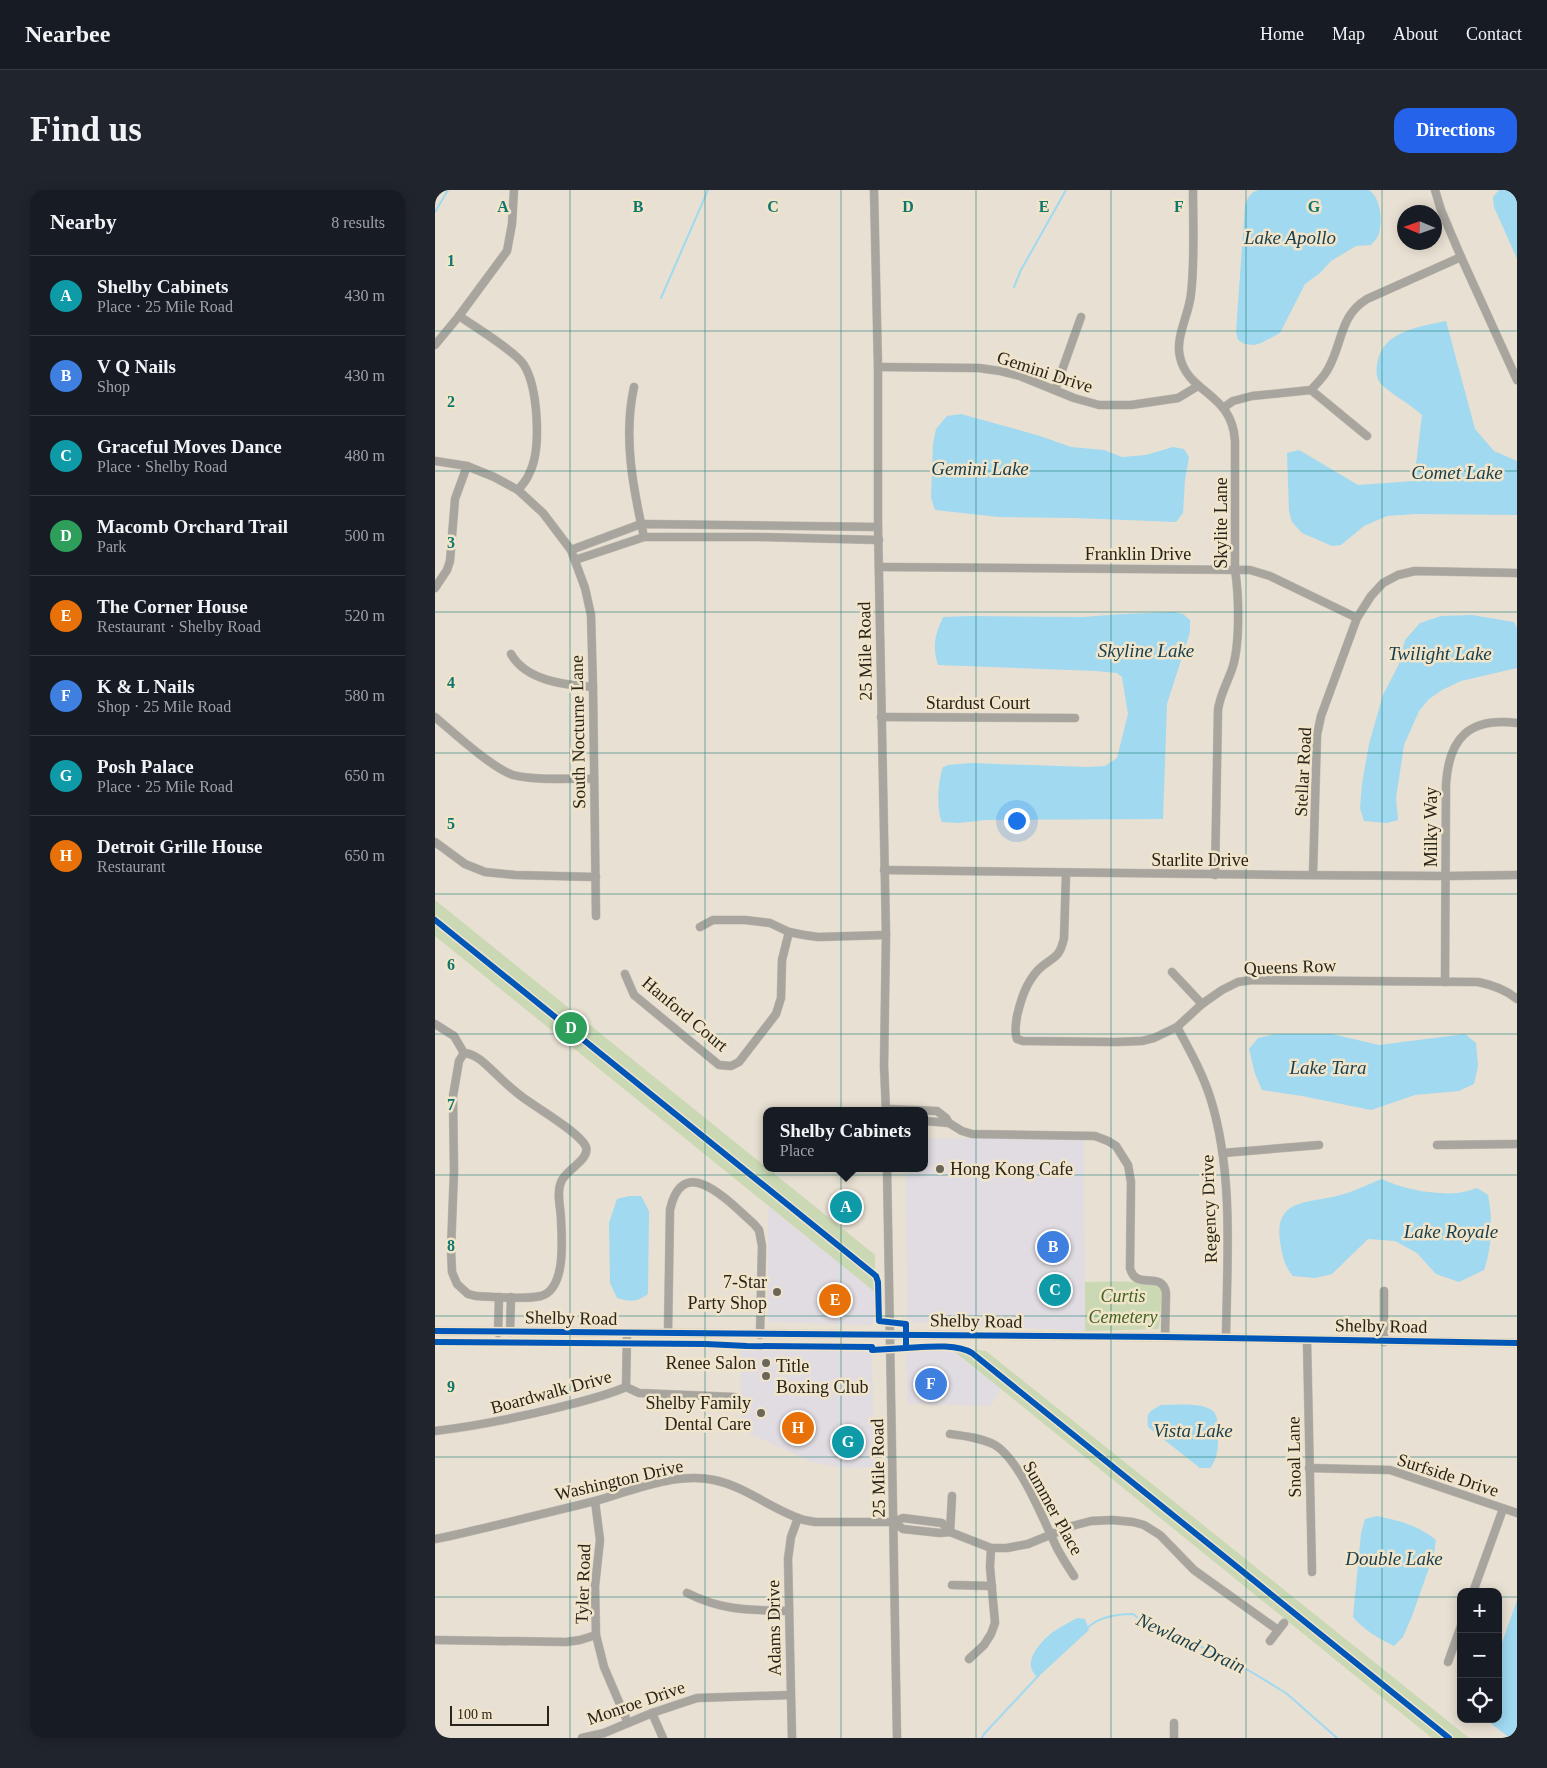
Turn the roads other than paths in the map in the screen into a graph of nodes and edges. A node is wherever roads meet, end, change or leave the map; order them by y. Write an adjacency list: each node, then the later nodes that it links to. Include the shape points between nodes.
1 (514, 190): 6 (street, via 507,251)
2 (875, 190): 9 (street, 25 Mile Road)
3 (1193, 190): 11 (street, Skylite Lane, via 1192,286 1178,346 1184,370)
4 (1435, 190): 5 (street)
5 (1461, 257): 10 (street); 14 (street, via 1359,304 1347,318 1327,370)
6 (459, 316): 8 (street); 19 (street, via 524,364 534,389 535,458)
7 (1081, 317): 13 (street)
8 (435, 345)
9 (878, 367): 13 (street, Gemini Drive, via 979,368 1020,376); 23 (street, 25 Mile Road)
10 (1517, 380)
11 (1198, 386): 13 (street, Gemini Drive, via 1178,398 1113,406 1083,401); 15 (street, Skylite Lane)
12 (634, 387): 20 (street, via 629,420 630,450)
13 (1055, 390)
14 (1311, 390): 15 (street, via 1252,396 1233,401); 16 (street)
15 (1223, 408): 31 (street, Skylite Lane, via 1235,427)
16 (1367, 436)
17 (435, 461): 18 (street, South Nocturne Lane)
18 (467, 466): 19 (street, South Nocturne Lane); 33 (street, via 455,499 450,561)
19 (518, 490): 28 (street, South Nocturne Lane, via 543,513)
20 (641, 524): 21 (street); 24 (street); 28 (street)
21 (758, 526): 22 (street); 25 (street)
22 (853, 527): 23 (street); 26 (street)
23 (878, 527): 27 (street, 25 Mile Road)
24 (644, 537): 25 (street); 29 (street)
25 (759, 537): 26 (street)
26 (853, 539): 27 (street)
27 (879, 540): 30 (street, 25 Mile Road)
28 (571, 550): 29 (street, South Nocturne Lane)
29 (575, 560): 36 (street, South Nocturne Lane, via 590,604)
30 (879, 567): 31 (street, Franklin Drive); 37 (street, 25 Mile Road)
31 (1235, 570): 34 (street, Franklin Drive, via 1250,570 1270,576); 46 (street, Skylite Lane, via 1238,586 1236,652 1219,698 1218,710)
32 (1517, 574): 34 (street, via 1415,571 1398,575 1383,583)
33 (435, 588)
34 (1357, 618): 45 (street, Stellar Road, via 1317,735)
35 (511, 654): 36 (street, via 522,668 543,678 566,685)
36 (593, 687): 41 (street, South Nocturne Lane)
37 (881, 717): 39 (street, Stardust Court); 43 (street, 25 Mile Road)
38 (435, 718): 41 (street, via 499,769 513,775)
39 (1075, 718)
40 (1517, 723): 48 (street, Milky Way, via 1490,722 1472,728 1456,744 1450,756 1446,784)
41 (594, 778): 49 (street, South Nocturne Lane)
42 (435, 842): 49 (street, via 465,864 485,872)
43 (884, 870): 44 (street, Starlite Drive); 53 (street, 25 Mile Road)
44 (1065, 874): 46 (street, Starlite Drive); 60 (street, Queens Row, via 1062,946 1025,989 1015,1027 1017,1039 1128,1042 1154,1038)
45 (1313, 874): 46 (street, Starlite Drive); 48 (street, Starlite Drive)
46 (1215, 875)
47 (1517, 875): 48 (street, Starlite Drive)
48 (1446, 876): 56 (street, Milky Way)
49 (596, 877): 50 (street, South Nocturne Lane)
50 (596, 916)
51 (700, 927): 52 (street, via 713,920 745,920 770,923)
52 (789, 932): 53 (street, via 818,937); 55 (street, Hanford Court, via 782,960 779,1006 739,1062 731,1066 719,1064 634,995)
53 (886, 935): 62 (street, 25 Mile Road)
54 (1172, 972): 58 (street)
55 (625, 974)
56 (1445, 982): 57 (street, Queens Row, via 1494,985); 58 (street, Queens Row, via 1252,980 1238,982)
57 (1517, 999)
58 (1202, 1004): 60 (street, Queens Row)
59 (435, 1024): 61 (street, via 454,1036)
60 (1177, 1027): 69 (street, Regency Drive, via 1209,1093)
61 (464, 1053): 72 (street, via 459,1061 453,1096 452,1272 457,1284 468,1294); 73 (street, via 475,1056 519,1094 566,1126 586,1146 584,1159 573,1166 561,1181 558,1192 562,1245 553,1288 540,1296)
62 (886, 1107)
63 (928, 1111): 65 (street, via 937,1111)
64 (928, 1120): 65 (street)
65 (949, 1123): 81 (street, via 973,1134 1095,1136 1116,1146 1126,1159 1131,1175 1130,1268 1139,1280 1158,1281 1165,1286)
66 (1517, 1144): 68 (street)
67 (1319, 1145): 69 (street)
68 (1437, 1145)
69 (1223, 1153): 82 (street, Regency Drive, via 1227,1192)
70 (887, 1172): 80 (street, 25 Mile Road)
71 (1384, 1292): 84 (street)
72 (499, 1297): 73 (street); 76 (street)
73 (511, 1297): 75 (street)
74 (435, 1331): 76 (street, Shelby Road)
75 (510, 1332): 76 (street, Shelby Road); 78 (street, Shelby Road)
76 (498, 1333)
77 (668, 1333): 78 (street, Shelby Road); 79 (street, Shelby Road); 79 (street, via 670,1210 681,1186 691,1181 703,1183 759,1230 762,1254)
78 (627, 1334): 86 (street)
79 (760, 1335): 80 (street, Shelby Road)
80 (891, 1335): 81 (street, Shelby Road); 96 (street, 25 Mile Road)
81 (1165, 1337): 82 (street, Shelby Road)
82 (1226, 1338): 83 (street, Shelby Road)
83 (1307, 1340): 84 (street, Shelby Road); 90 (street, Snoal Lane)
84 (1384, 1342): 85 (street, Shelby Road)
85 (1517, 1343)
86 (625, 1387): 87 (street, Boardwalk Drive, via 639,1393); 88 (street, Boardwalk Drive, via 521,1416)
87 (734, 1397)
88 (435, 1431)
89 (950, 1434): 98 (street, Summer Place, via 987,1442 1003,1452 1035,1500)
90 (1309, 1468): 93 (street, Surfside Drive, via 1390,1470); 101 (street, Snoal Lane)
91 (952, 1496): 97 (street)
92 (595, 1501): 95 (street, Washington Drive, via 667,1481 701,1478 734,1486); 99 (street, Washington Drive); 111 (street, Tyler Road, via 600,1540 595,1586)
93 (1503, 1509): 94 (street, Surfside Drive); 105 (street)
94 (1517, 1513)
95 (798, 1518): 96 (street, Washington Drive, via 815,1522); 107 (street, Adams Drive, via 789,1549)
96 (894, 1522): 97 (street, Washington Drive, via 903,1518 922,1519 942,1523); 123 (street, 25 Mile Road)
97 (950, 1532): 100 (street, Washington Drive)
98 (1051, 1534): 100 (street, via 1018,1547); 102 (street, Summer Place); 109 (street, via 1091,1522 1112,1520 1144,1525 1160,1535 1194,1570)
99 (435, 1539)
100 (991, 1548): 104 (street)
101 (1312, 1572)
102 (1074, 1576)
103 (952, 1585): 104 (street)
104 (992, 1586): 114 (street, via 995,1623 984,1645)
105 (1474, 1588)
106 (687, 1594): 107 (street, via 733,1609)
107 (789, 1611): 116 (street, Adams Drive)
108 (1284, 1623): 109 (street)
109 (1278, 1630): 113 (street)
110 (1458, 1633): 115 (street)
111 (596, 1635): 112 (street, via 566,1642); 118 (street, Tyler Road, via 607,1674)
112 (435, 1640)
113 (1270, 1641)
114 (969, 1659)
115 (1448, 1662)
116 (790, 1695): 117 (street, Monroe Drive, via 705,1697); 122 (street, Adams Drive)
117 (652, 1713): 118 (street, Monroe Drive); 121 (street)
118 (628, 1723): 120 (street, Monroe Drive)
119 (1174, 1724): 124 (street)
120 (582, 1738)
121 (663, 1738)
122 (792, 1738)
123 (897, 1738)
124 (1174, 1738)

